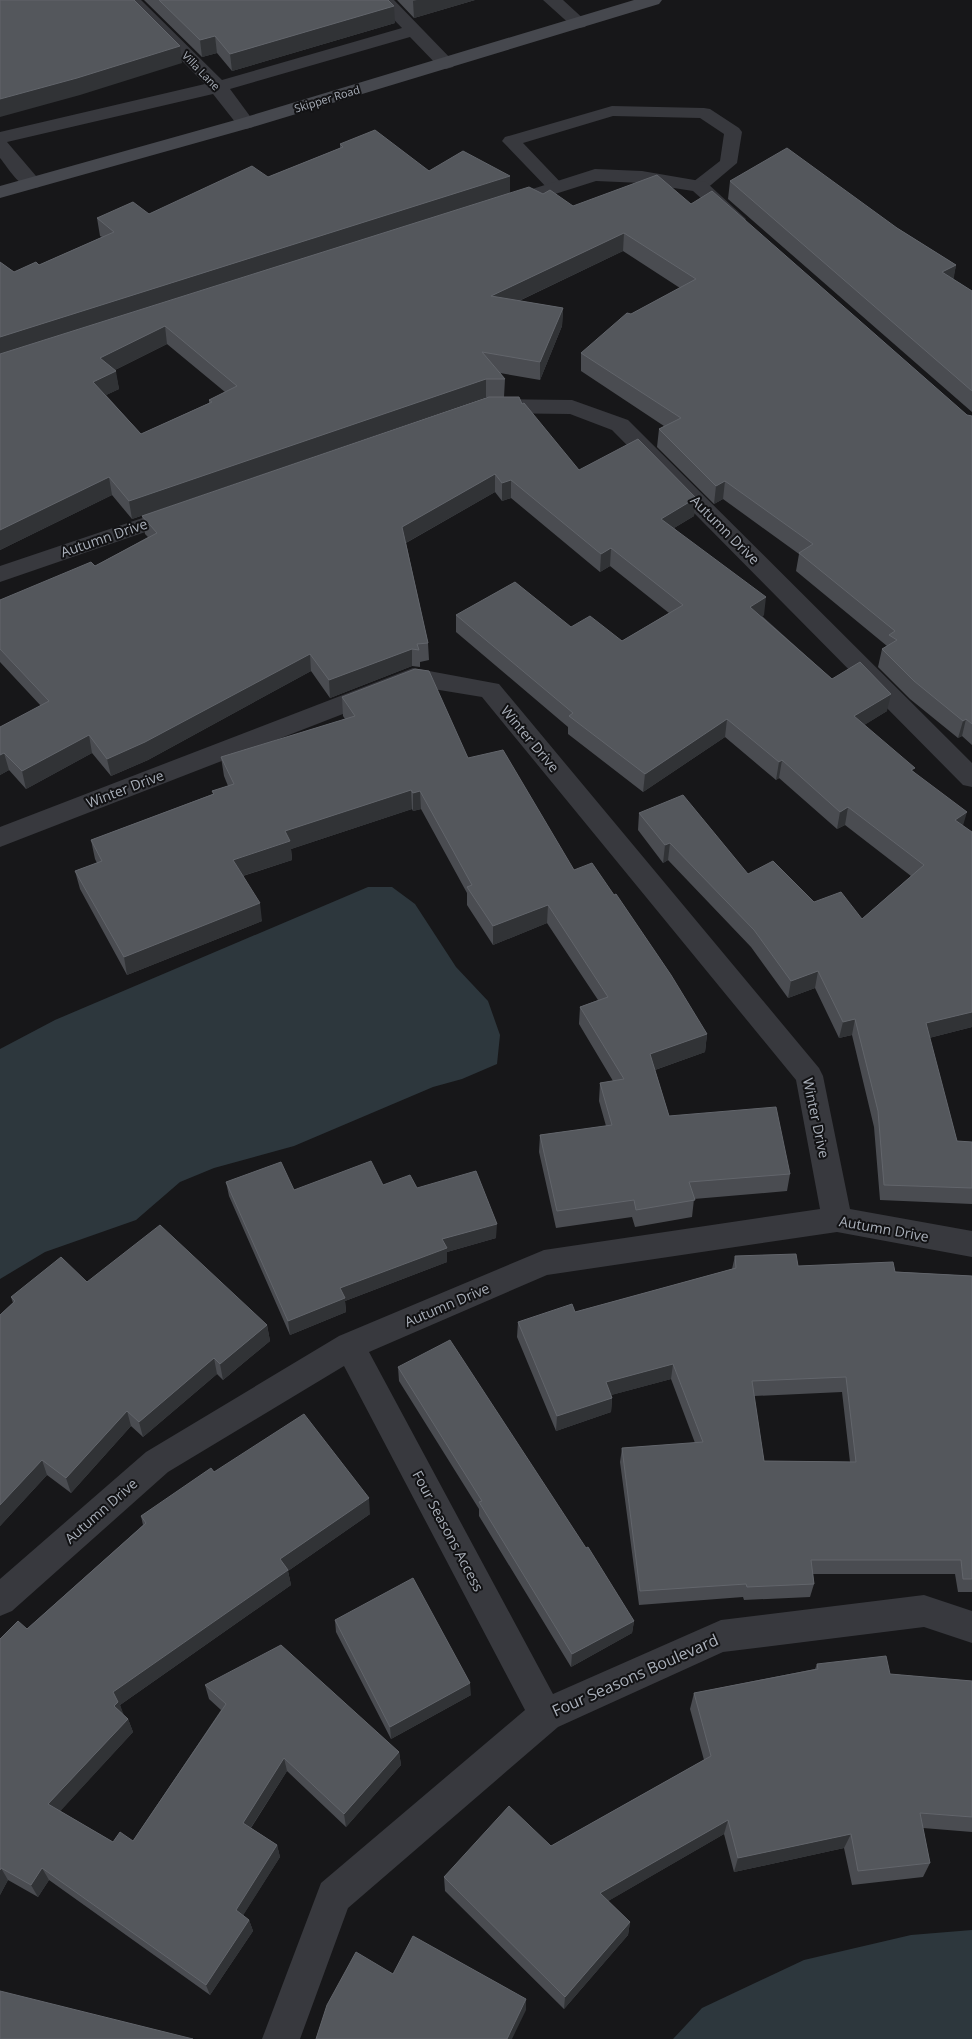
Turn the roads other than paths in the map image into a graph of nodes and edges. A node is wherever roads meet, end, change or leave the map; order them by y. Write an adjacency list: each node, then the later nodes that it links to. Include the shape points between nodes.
1 (131, 0): 8 (street, Villa Lane)
2 (384, 0): 6 (street)
3 (552, 0): 5 (street)
4 (653, 0): 5 (street, Skipper Road)
5 (579, 23): 7 (street, Skipper Road)
6 (415, 30): 7 (street); 8 (street)
7 (446, 63): 9 (street, Skipper Road)
8 (218, 88): 9 (street, Villa Lane); 10 (street)
9 (246, 123): 12 (street, Skipper Road)
10 (0, 138)
11 (0, 146): 12 (street)
12 (32, 183): 15 (street, Skipper Road)
13 (699, 186): 14 (street, via 642,177 595,175); 14 (lane, via 728,163 733,132 704,113 612,111 511,141); 17 (street)
14 (556, 187): 16 (street)
15 (0, 192)
16 (490, 208)
17 (750, 232)
18 (468, 412): 21 (street, Autumn Drive, via 487,406 572,407 620,425)
19 (197, 506): 20 (street, Autumn Drive)
20 (0, 574)
21 (972, 778)
22 (0, 837): 23 (street, Winter Drive, via 413,677 490,690 809,1076)
23 (837, 1220): 24 (street, Autumn Drive); 25 (street, Autumn Drive, via 544,1263)
24 (972, 1244)
25 (350, 1346): 26 (street, Autumn Drive, via 157,1462); 28 (street, Four Seasons Access)
26 (0, 1600)
27 (972, 1627): 28 (street, Four Seasons Boulevard, via 924,1611 721,1636)
28 (546, 1715): 29 (street, Four Seasons Boulevard, via 334,1896)
29 (281, 2039)

